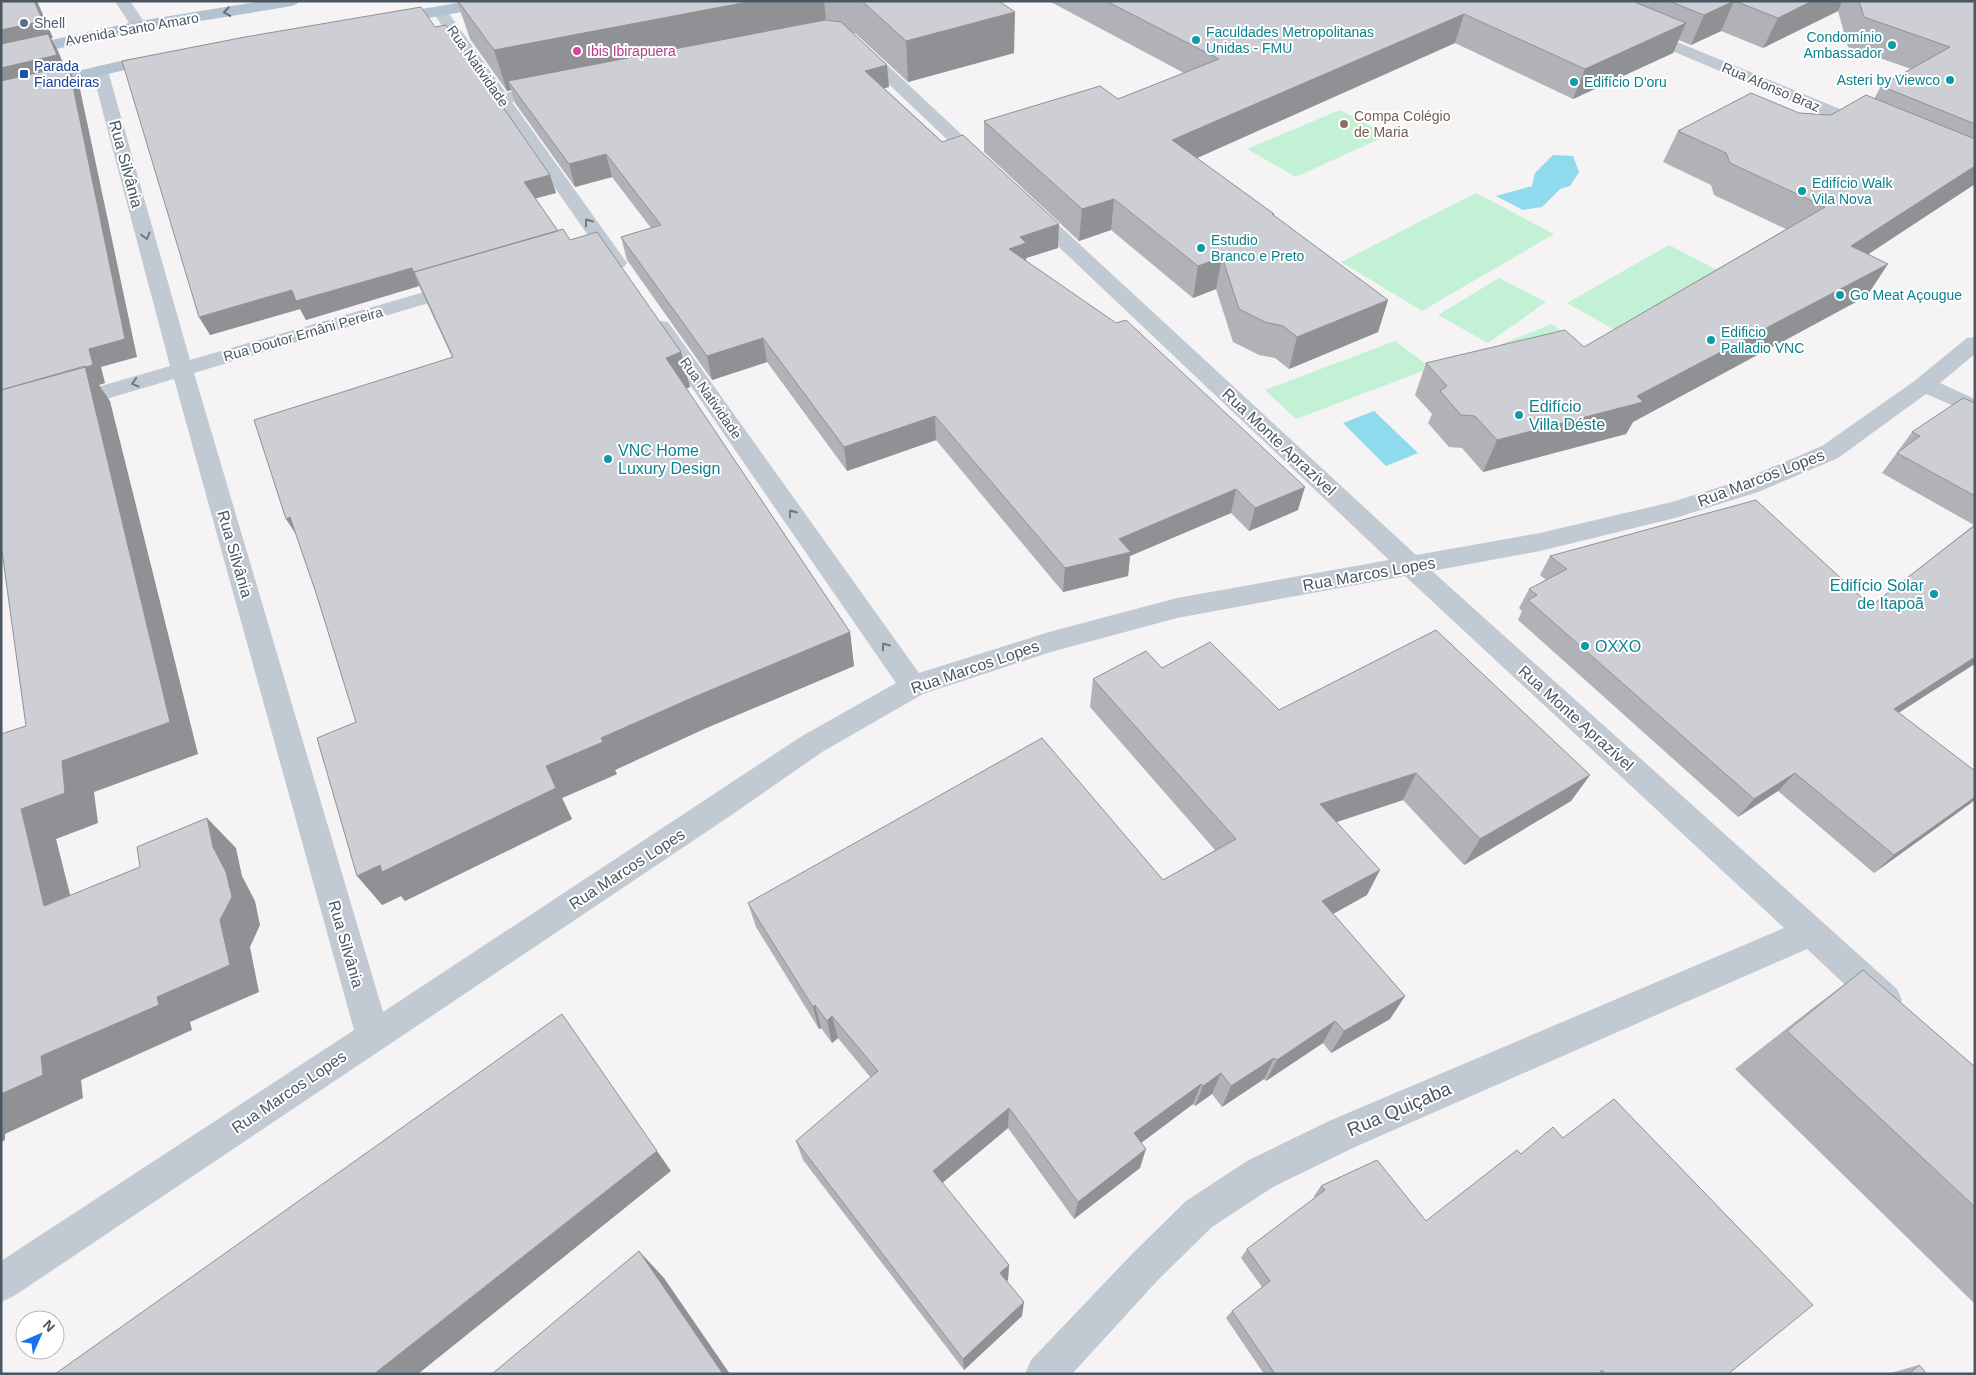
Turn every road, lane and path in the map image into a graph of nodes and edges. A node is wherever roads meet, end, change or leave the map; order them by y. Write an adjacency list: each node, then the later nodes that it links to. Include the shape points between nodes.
1 (122, 1): 6 (street)
2 (292, 1): 6 (main road, Avenida Santo Amaro, one-way to 6)
3 (496, 1): 4 (main road)
4 (440, 11): 5 (main road); 14 (street, Rua Natividade)
5 (373, 23)
6 (139, 26): 9 (main road, Avenida Santo Amaro)
7 (1632, 28): 15 (street, Rua Afonso Braz)
8 (849, 38): 16 (street)
9 (1, 56)
10 (178, 56): 11 (main road)
11 (100, 71): 13 (main road); 22 (street, Rua Silvânia, one-way to 22)
12 (568, 86): 14 (street)
13 (1, 94)
14 (500, 99): 18 (street, Rua Natividade, one-way to 14, via 595,248)
15 (1886, 135)
16 (993, 173)
17 (1014, 194): 26 (street, Rua Monte Aprazível)
18 (628, 278)
19 (482, 281): 22 (street, Rua Doutor Ernâni Pereira)
20 (650, 311): 27 (street, Rua Natividade, one-way to 20)
21 (1975, 343): 23 (street, Rua Marcos Lopes)
22 (182, 369): 25 (street, Rua Doutor Ernâni Pereira, one-way to 25); 30 (street, Rua Silvânia)
23 (1924, 384): 24 (street); 26 (street, Rua Marcos Lopes, via 1830,452 1750,486 1675,510 1540,542)
24 (1975, 408)
25 (1, 422)
26 (1411, 566): 27 (street, Rua Marcos Lopes, via 1177,608 1049,642); 28 (street, Rua Monte Aprazível)
27 (913, 686): 30 (street, Rua Marcos Lopes, via 812,744)
28 (1810, 932): 29 (street, Rua Monte Aprazível); 32 (street, Rua Quiçaba, via 1342,1134 1260,1174 1200,1214 1145,1267)
29 (1903, 1017)
30 (372, 1036): 31 (street, Rua Marcos Lopes)
31 (1, 1283)
32 (1045, 1374)

